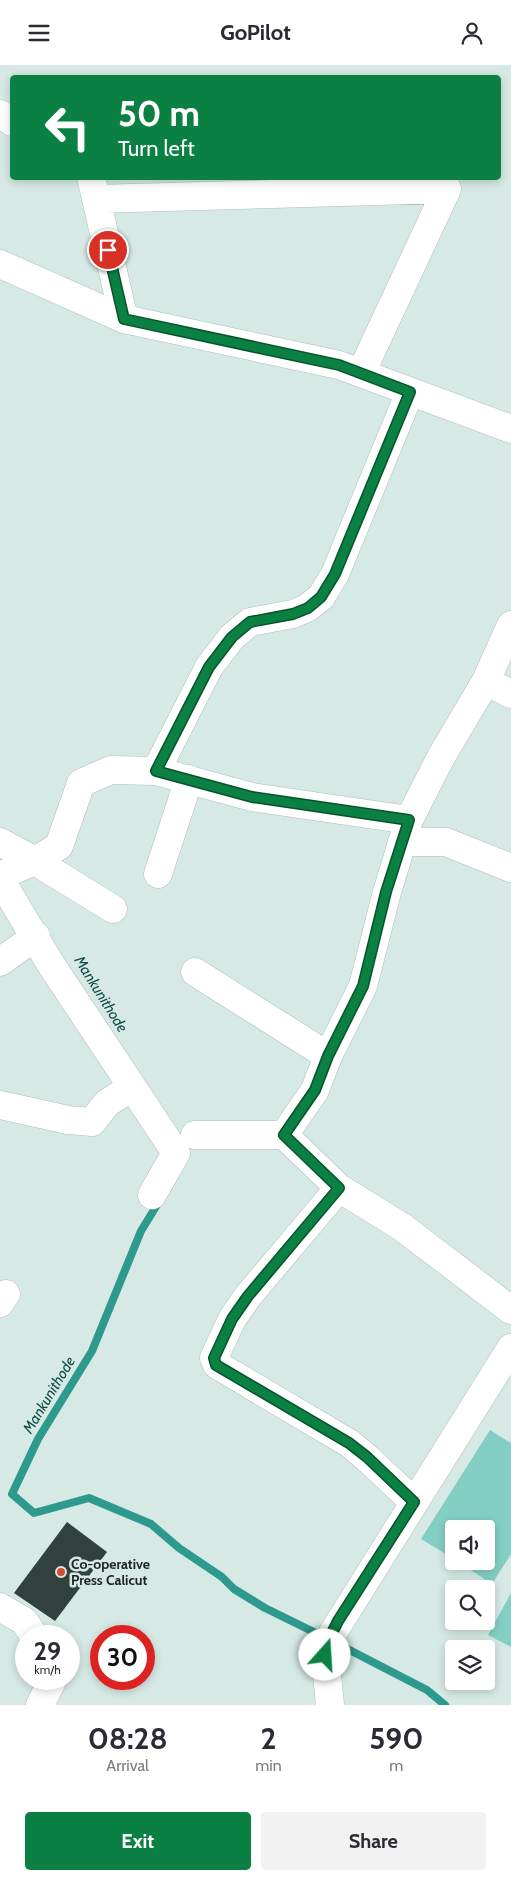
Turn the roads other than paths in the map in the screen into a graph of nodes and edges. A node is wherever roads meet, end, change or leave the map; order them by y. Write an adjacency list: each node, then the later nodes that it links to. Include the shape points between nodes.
1 (94, 188): 3 (street); 4 (street, via 447,189)
2 (0, 264): 3 (street)
3 (124, 319): 4 (street, via 339,365)
4 (361, 373): 5 (street)
5 (410, 392): 6 (street); 10 (street, via 335,574 321,597 308,608 293,614 250,622 232,637 209,667)
6 (511, 429)
7 (511, 625): 8 (street)
8 (486, 681): 9 (street); 12 (street, via 441,757)
9 (511, 694)
10 (156, 771): 11 (street); 14 (street, via 111,770 81,783 59,846)
11 (189, 779): 12 (street, via 252,797); 16 (street)
12 (405, 831): 15 (street, via 446,842); 22 (street, via 363,986)
13 (0, 842): 14 (street)
14 (35, 861): 17 (street); 18 (street)
15 (511, 868)
16 (158, 874)
17 (0, 877): 19 (street)
18 (113, 909)
19 (36, 936): 20 (street); 23 (street, via 50,963)
20 (0, 962)
21 (195, 972): 22 (street)
22 (328, 1056): 26 (street, via 315,1090)
23 (132, 1087): 24 (street, via 107,1103 92,1122); 28 (street, via 176,1153)
24 (0, 1105)
25 (195, 1135): 26 (street)
26 (284, 1135): 27 (street)
27 (339, 1188): 29 (street, via 402,1227); 31 (street, via 248,1296 232,1319 214,1358 216,1365 349,1443)
28 (152, 1195)
29 (511, 1310)
30 (511, 1347): 31 (street)
31 (414, 1502): 36 (street, via 329,1639 325,1655)
32 (0, 1607): 33 (street)
33 (27, 1625)
34 (48, 1690): 35 (street)
35 (40, 1705)
36 (330, 1705)

